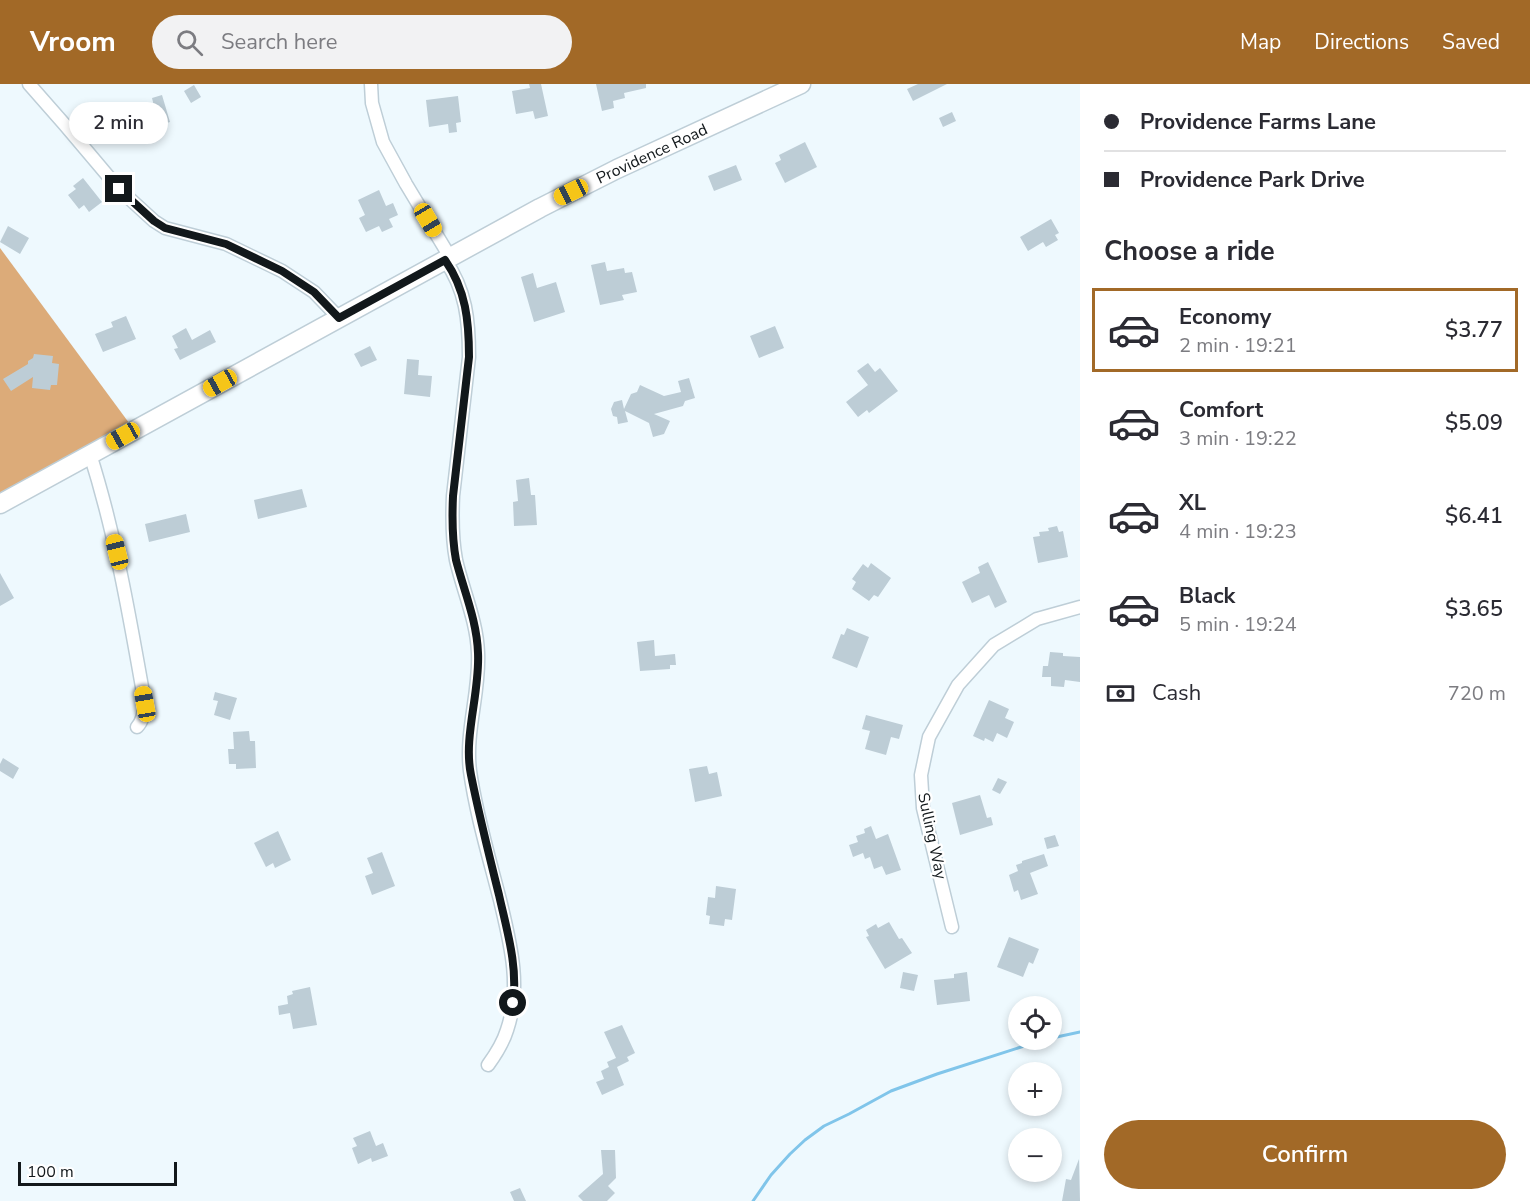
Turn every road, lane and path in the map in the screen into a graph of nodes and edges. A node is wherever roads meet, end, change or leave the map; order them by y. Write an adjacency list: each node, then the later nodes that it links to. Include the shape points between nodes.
1 (28, 84): 5 (street, via 119,189 154,221 165,228 226,244 282,271 314,292)
2 (371, 84): 4 (street, via 382,142)
3 (801, 84): 4 (street, Providence Road, via 617,169)
4 (448, 258): 5 (street, Providence Road); 11 (street, via 462,291 469,340 452,518 456,558 478,651 470,770 511,944 514,972 508,1028)
5 (339, 318): 6 (street, Providence Road)
6 (90, 454): 7 (street, Providence Road); 9 (street, via 117,552 143,692 144,714)
7 (0, 504)
8 (1080, 607): 10 (street, Sulling Way, via 1037,619 994,645 958,685 928,737 921,775 923,807)
9 (137, 727)
10 (952, 927)
11 (488, 1065)

